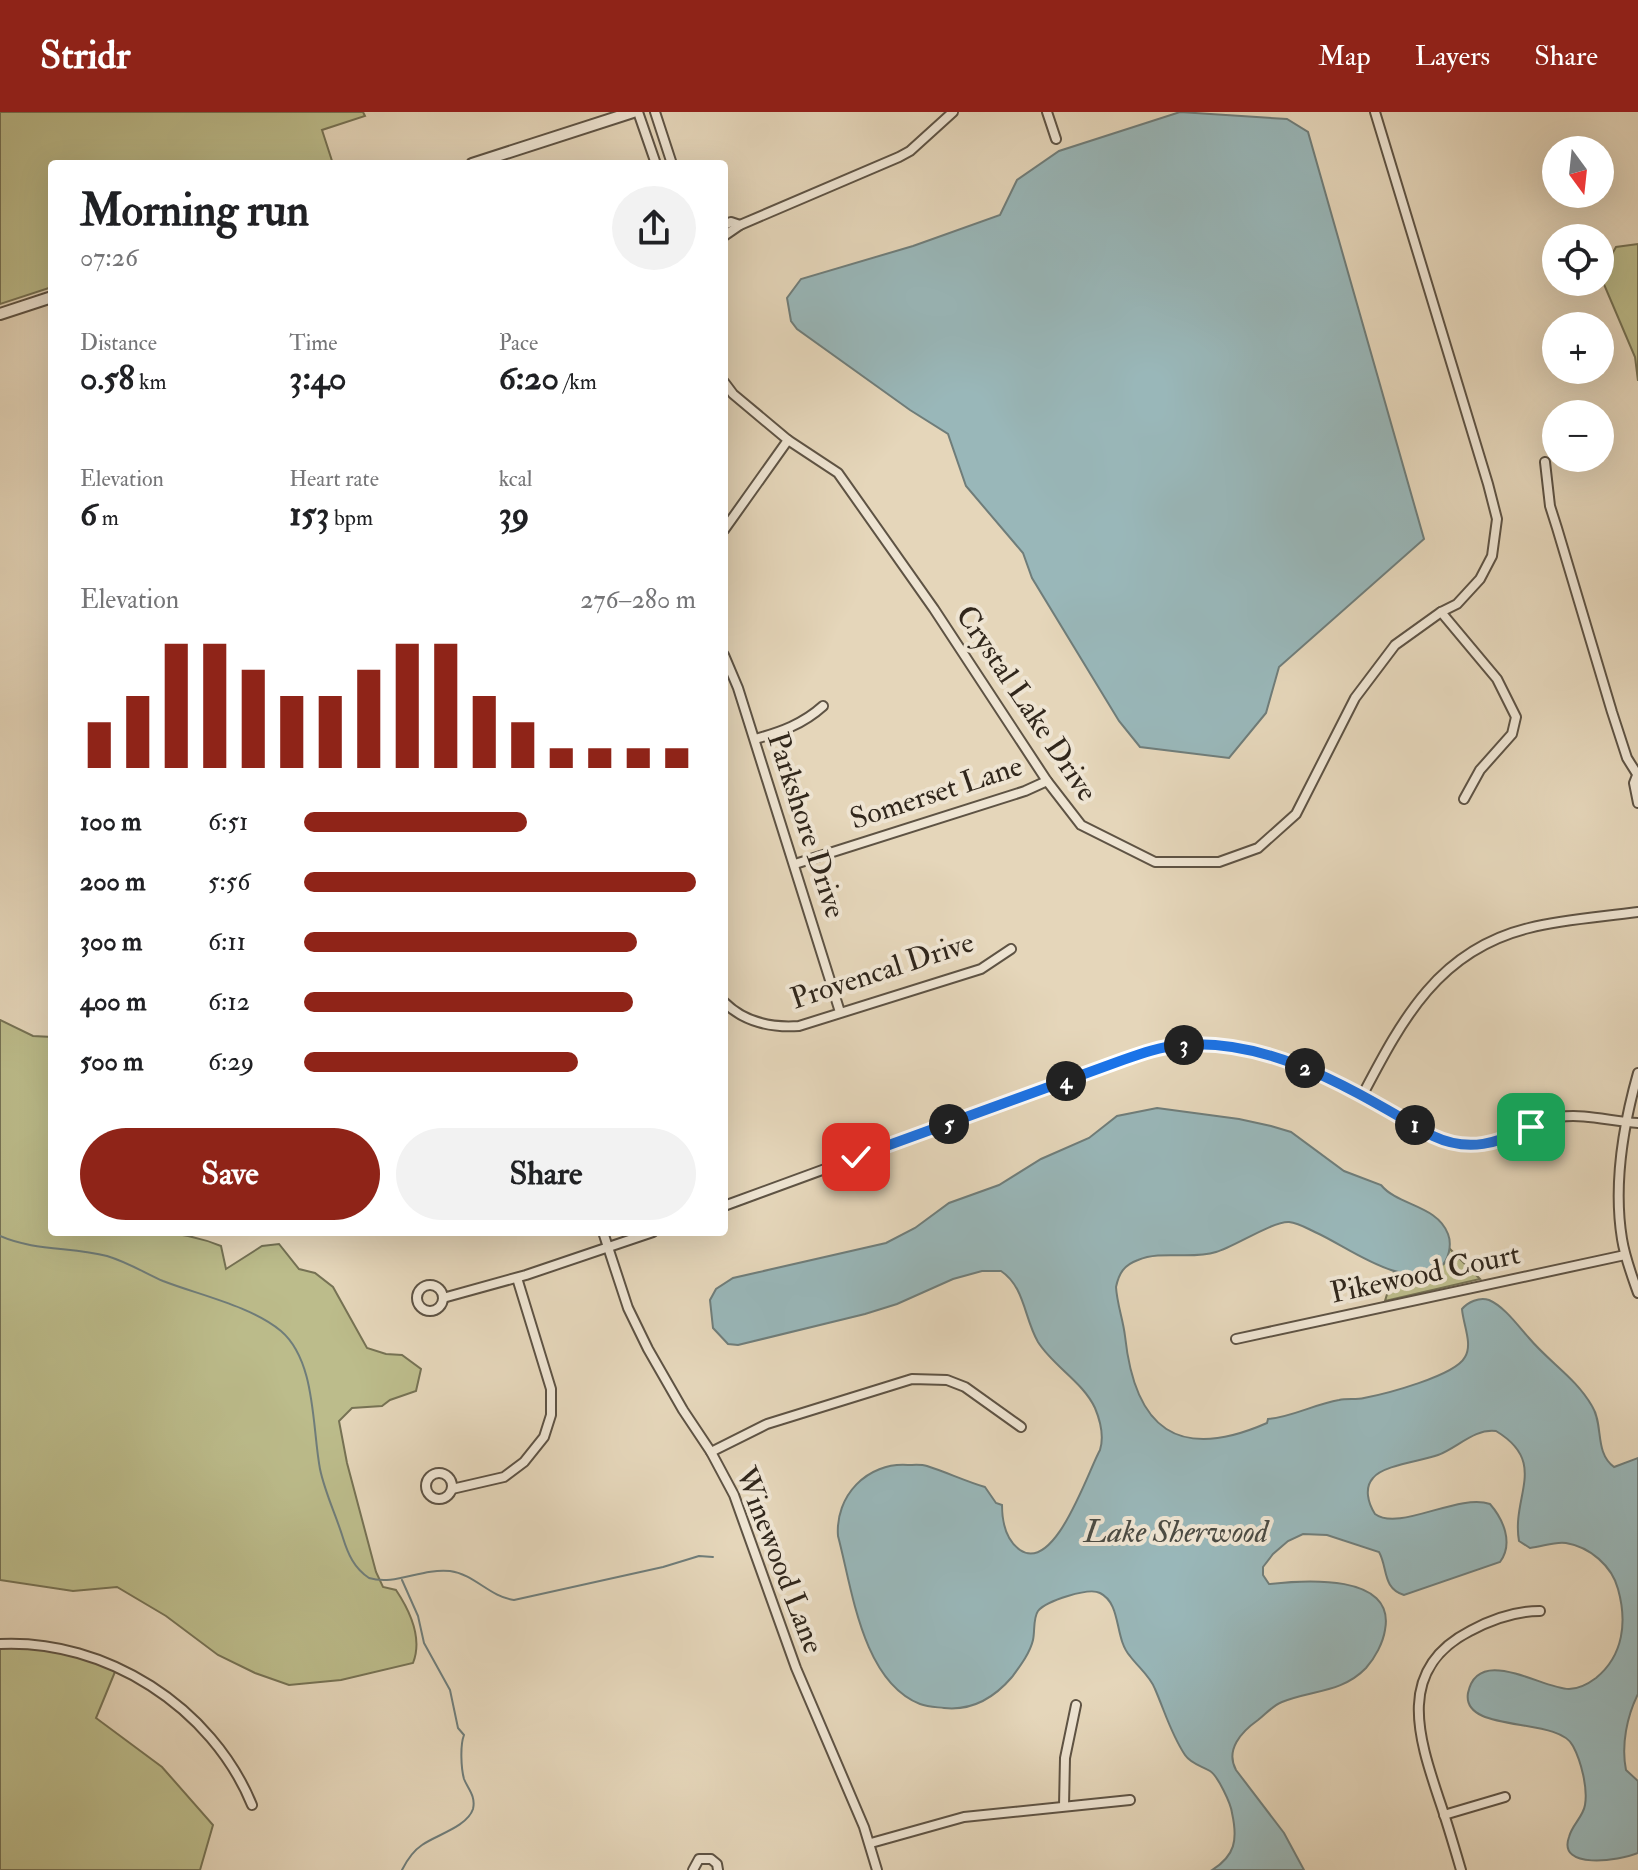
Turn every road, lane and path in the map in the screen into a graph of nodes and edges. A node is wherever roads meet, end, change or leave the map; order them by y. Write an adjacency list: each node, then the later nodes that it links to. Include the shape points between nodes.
1 (636, 112): 7 (street); 8 (street)
2 (655, 112): 9 (street)
3 (953, 112): 11 (street, via 899,157)
4 (1047, 112): 6 (street)
5 (1375, 112): 19 (street, Crystal Lake Drive, via 1497,519 1492,556 1480,579 1457,604)
6 (1056, 139)
7 (485, 160)
8 (654, 160)
9 (671, 160)
10 (728, 223): 11 (street)
11 (740, 225): 12 (street)
12 (728, 233)
13 (48, 298): 14 (street)
14 (0, 314)
15 (728, 387): 16 (street, Crystal Lake Drive)
16 (788, 440): 18 (street); 24 (street, Crystal Lake Drive, via 838,473 860,501)
17 (1546, 472): 23 (street, via 1550,506 1627,758)
18 (728, 524)
19 (1441, 612): 24 (street, Crystal Lake Drive, via 1395,645 1355,698 1296,814 1258,848 1219,862 1155,862 1081,825); 25 (street, via 1497,679 1516,717 1512,734 1480,770)
20 (728, 666): 22 (street, Parkshore Drive)
21 (823, 706): 22 (street, via 795,726)
22 (755, 739): 27 (street, Parkshore Drive)
23 (1637, 774): 26 (street)
24 (1047, 781): 27 (street, Somerset Lane)
25 (1464, 799)
26 (1638, 803)
27 (795, 864): 31 (street, Parkshore Drive)
28 (1638, 912): 33 (street, via 1527,928 1464,957 1417,1001)
29 (1011, 949): 31 (street, Provencal Drive, via 981,969)
30 (728, 1006): 31 (street, Provencal Drive, via 778,1027)
31 (840, 1012)
32 (1638, 1073): 34 (street)
33 (1362, 1096): 34 (street, via 1438,1138 1464,1145 1499,1142 1565,1117); 36 (street, via 1253,1051 1204,1044 1155,1049)
34 (1627, 1123): 35 (street); 40 (street, via 1619,1168)
35 (1638, 1123)
36 (728, 1205)
37 (604, 1236): 39 (street, Winewood Lane)
38 (642, 1236): 39 (street)
39 (608, 1248): 41 (street); 46 (street, Winewood Lane, via 648,1349)
40 (1625, 1255): 42 (street); 44 (street, Pikewood Court)
41 (517, 1278): 43 (street); 47 (street, via 551,1389 551,1415 544,1437 504,1477)
42 (1638, 1293)
43 (443, 1298)
44 (1236, 1339)
45 (1021, 1427): 46 (street, via 965,1387 947,1380 912,1379 767,1424)
46 (711, 1452): 56 (street, Winewood Lane, via 734,1495 796,1668)
47 (452, 1489)
48 (1540, 1611): 55 (street, via 1505,1616 1475,1628 1451,1640 1429,1666 1418,1702 1419,1736)
49 (0, 1644): 53 (street, via 84,1654 160,1692 222,1751)
50 (1076, 1705): 54 (street, via 1065,1758)
51 (1505, 1797): 55 (street)
52 (1130, 1800): 54 (street)
53 (252, 1805)
54 (1064, 1806): 56 (street, via 953,1819)
55 (1444, 1815): 60 (street)
56 (871, 1843): 59 (street, Winewood Lane)
57 (693, 1870): 58 (street, via 699,1859 706,1858)
58 (718, 1870)
59 (877, 1870)
60 (1461, 1870)

